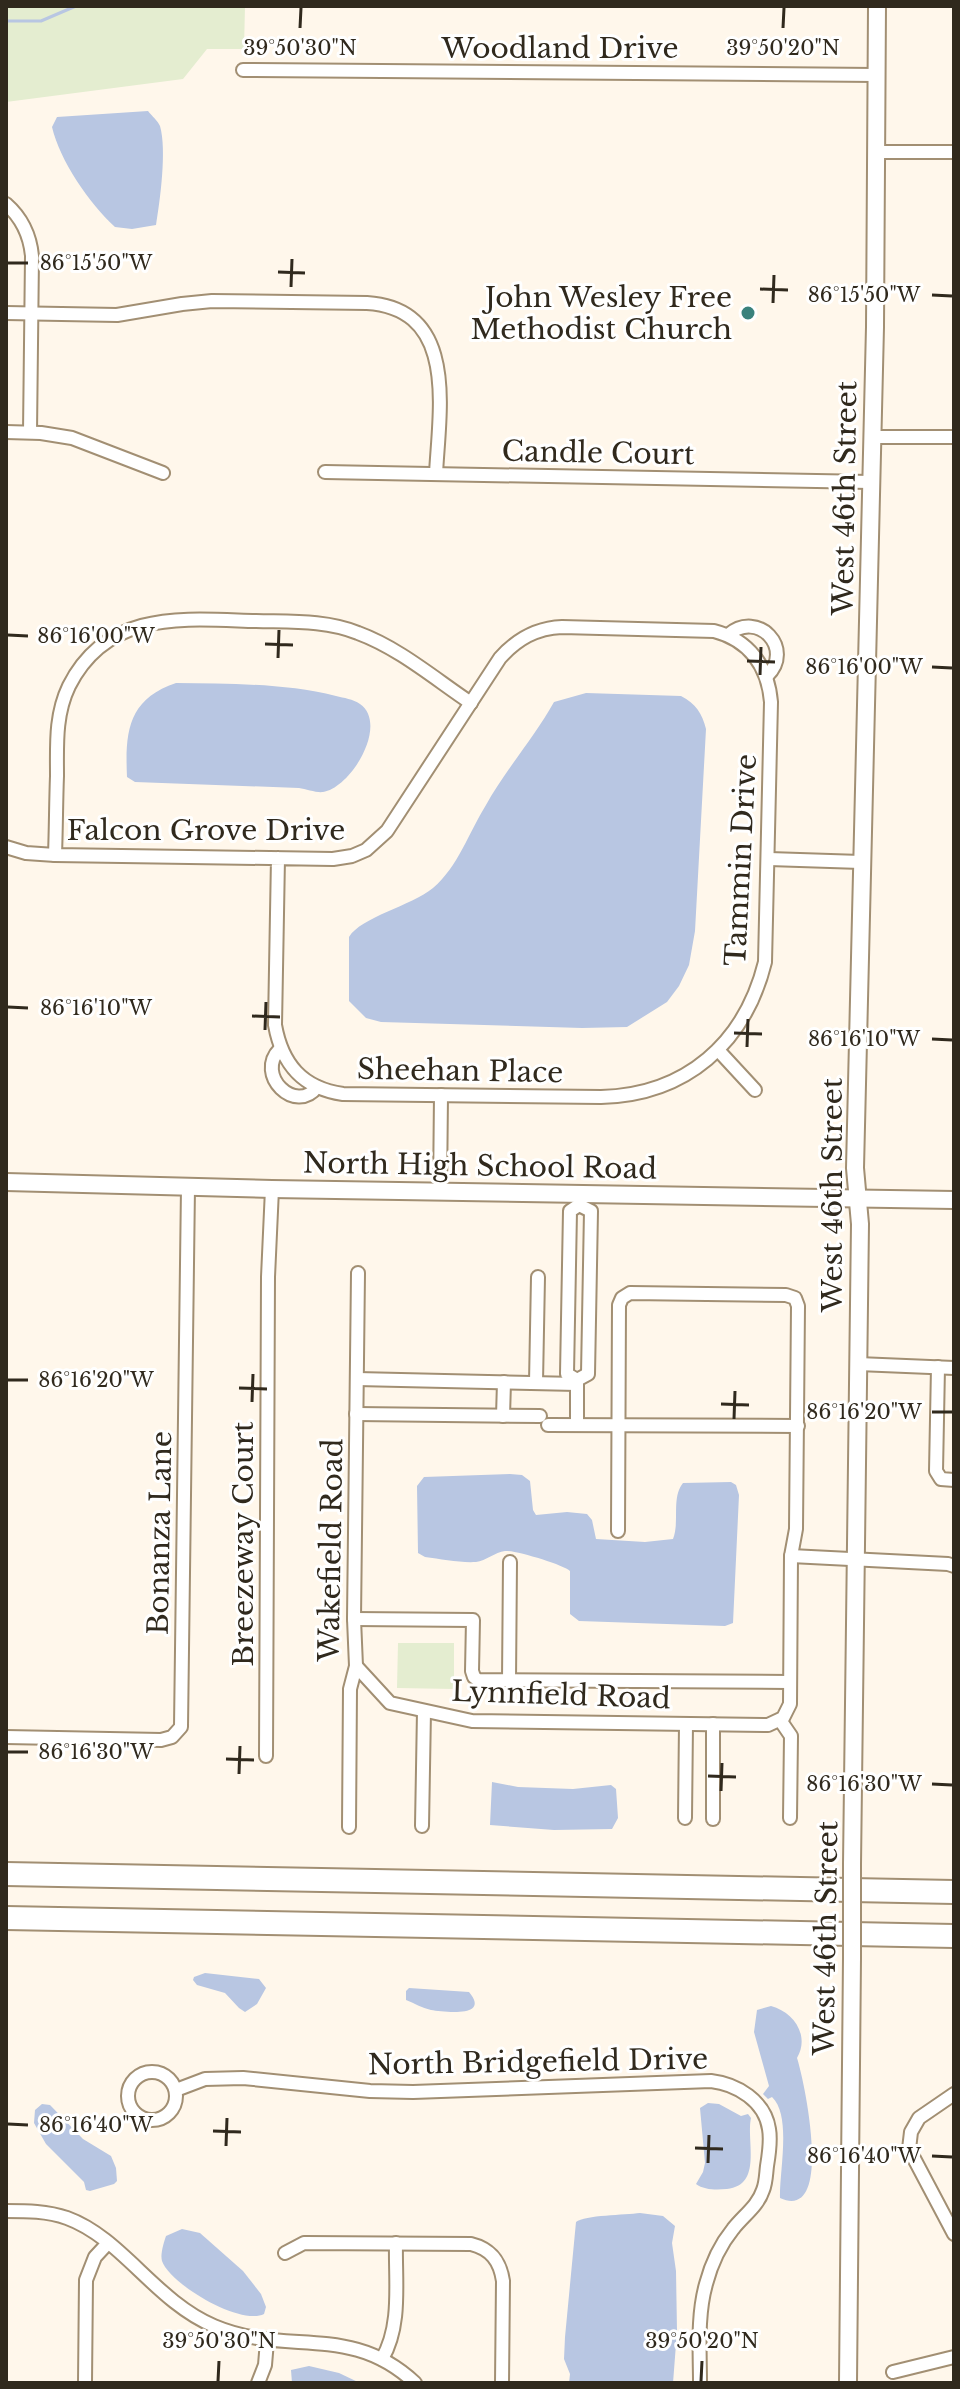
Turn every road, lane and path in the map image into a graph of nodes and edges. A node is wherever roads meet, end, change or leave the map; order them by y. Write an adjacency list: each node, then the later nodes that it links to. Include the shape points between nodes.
1 (877, 6): 3 (street, West 46th Street)
2 (243, 70): 3 (street, Woodland Drive)
3 (876, 75): 4 (street, West 46th Street)
4 (877, 152): 5 (street); 11 (street, West 46th Street)
5 (954, 152)
6 (6, 204): 8 (street, via 23,223 31,246)
7 (6, 313): 8 (street)
8 (32, 313): 10 (street); 15 (street, via 117,315 212,301 367,303 392,308 420,327 436,354)
9 (6, 432): 10 (street)
10 (30, 432): 14 (street, via 72,438)
11 (872, 437): 12 (street); 16 (street, West 46th Street)
12 (954, 437)
13 (325, 472): 15 (street, Candle Court)
14 (163, 473)
15 (436, 474): 16 (street, Candle Court)
16 (871, 482): 24 (street, West 46th Street)
17 (728, 635): 18 (street, via 748,648); 18 (street, Falcon Grove Drive, via 748,626 769,635 777,655); 19 (street, Falcon Grove Drive, via 704,629 546,628 507,651)
18 (767, 676): 23 (street, Tammin Drive)
19 (471, 703): 21 (street, via 373,639 320,623 161,621 124,632 82,666 60,713); 22 (street, Falcon Grove Drive, via 377,842 343,858)
20 (6, 847): 21 (street, Falcon Grove Drive)
21 (55, 855): 22 (street, Falcon Grove Drive)
22 (278, 858): 25 (street, via 275,1025)
23 (769, 859): 24 (street); 26 (street, Tammin Drive, via 761,976 747,1012)
24 (861, 862): 35 (street, West 46th Street)
25 (280, 1049): 27 (street, Sheehan Place); 27 (street, Sheehan Place, via 271,1062 279,1086 295,1096 311,1094)
26 (718, 1050): 28 (street); 30 (street, Tammin Drive, via 665,1085)
27 (317, 1087): 29 (street, Sheehan Place, via 343,1094)
28 (755, 1090)
29 (441, 1095): 30 (street, Sheehan Place); 34 (street)
30 (603, 1097)
31 (6, 1182): 32 (street, North High School Road)
32 (188, 1187): 33 (street, North High School Road); 68 (street, Bonanza Lane, via 181,1727 161,1740)
33 (272, 1189): 34 (street, North High School Road); 69 (street, Breezeway Court)
34 (440, 1192): 36 (street, North High School Road)
35 (857, 1198): 36 (street, North High School Road); 37 (street, North High School Road); 42 (street, West 46th Street)
36 (580, 1199): 40 (street, via 570,1211); 41 (street, via 591,1211)
37 (954, 1200)
38 (358, 1273): 45 (street, Wakefield Road)
39 (538, 1277): 47 (street)
40 (569, 1291): 41 (street); 48 (street, via 567,1374)
41 (588, 1291): 48 (street, via 588,1374)
42 (858, 1364): 43 (street); 57 (street, West 46th Street)
43 (938, 1367): 44 (street); 54 (street, via 936,1471 941,1479)
44 (954, 1368)
45 (357, 1379): 46 (street); 49 (street, Wakefield Road)
46 (504, 1382): 47 (street); 50 (street)
47 (536, 1382): 48 (street)
48 (577, 1382): 51 (street)
49 (356, 1414): 50 (street); 60 (street, Wakefield Road)
50 (503, 1416): 51 (street)
51 (577, 1425): 52 (street)
52 (618, 1425): 53 (street); 53 (street, via 619,1305 630,1293 795,1298); 55 (street)
53 (798, 1426): 56 (street)
54 (954, 1480)
55 (618, 1531)
56 (791, 1556): 57 (street); 63 (street)
57 (856, 1559): 59 (street); 95 (street, West 46th Street, bridge)
58 (510, 1562): 62 (street)
59 (954, 1566)
60 (354, 1619): 61 (street, Wakefield Road); 62 (street, via 473,1620 474,1677)
61 (356, 1666): 64 (street, Lynnfield Road, via 389,1702); 74 (street, Wakefield Road, via 350,1689)
62 (509, 1680): 63 (street)
63 (790, 1682): 65 (street, via 790,1704)
64 (424, 1711): 66 (street, Lynnfield Road, via 472,1721); 73 (street)
65 (780, 1720): 67 (street, Lynnfield Road, via 768,1725); 71 (street, via 791,1736)
66 (686, 1724): 67 (street, Lynnfield Road); 70 (street)
67 (713, 1724): 72 (street)
68 (6, 1737)
69 (266, 1756)
70 (685, 1818)
71 (790, 1818)
72 (713, 1819)
73 (422, 1826)
74 (349, 1827)
75 (6, 1874): 76 (highway)
76 (954, 1892)
77 (6, 1918): 78 (highway)
78 (954, 1936)
79 (176, 2090): 79 (street, via 171,2112 158,2120 136,2114 128,2100 131,2085 150,2072 166,2076); 94 (street, North Bridgefield Drive, via 205,2079 243,2078 413,2092 711,2081 738,2088 755,2101 770,2130 764,2186 725,2240 706,2283)
80 (954, 2094): 82 (street, via 916,2122 909,2149)
81 (6, 2211): 83 (street, via 67,2218)
82 (954, 2234)
83 (108, 2243): 86 (street, via 181,2309 221,2329); 90 (street, via 95,2257 86,2280)
84 (396, 2243): 85 (street, via 304,2243); 88 (street, via 395,2323); 93 (street, via 471,2244 486,2249 500,2265)
85 (285, 2253)
86 (267, 2341): 88 (street, via 334,2344); 91 (street)
87 (954, 2357): 89 (street)
88 (382, 2359): 92 (street)
89 (893, 2372)
90 (85, 2383)
91 (258, 2383)
92 (415, 2383)
93 (502, 2383)
94 (700, 2383)
95 (848, 2383)

